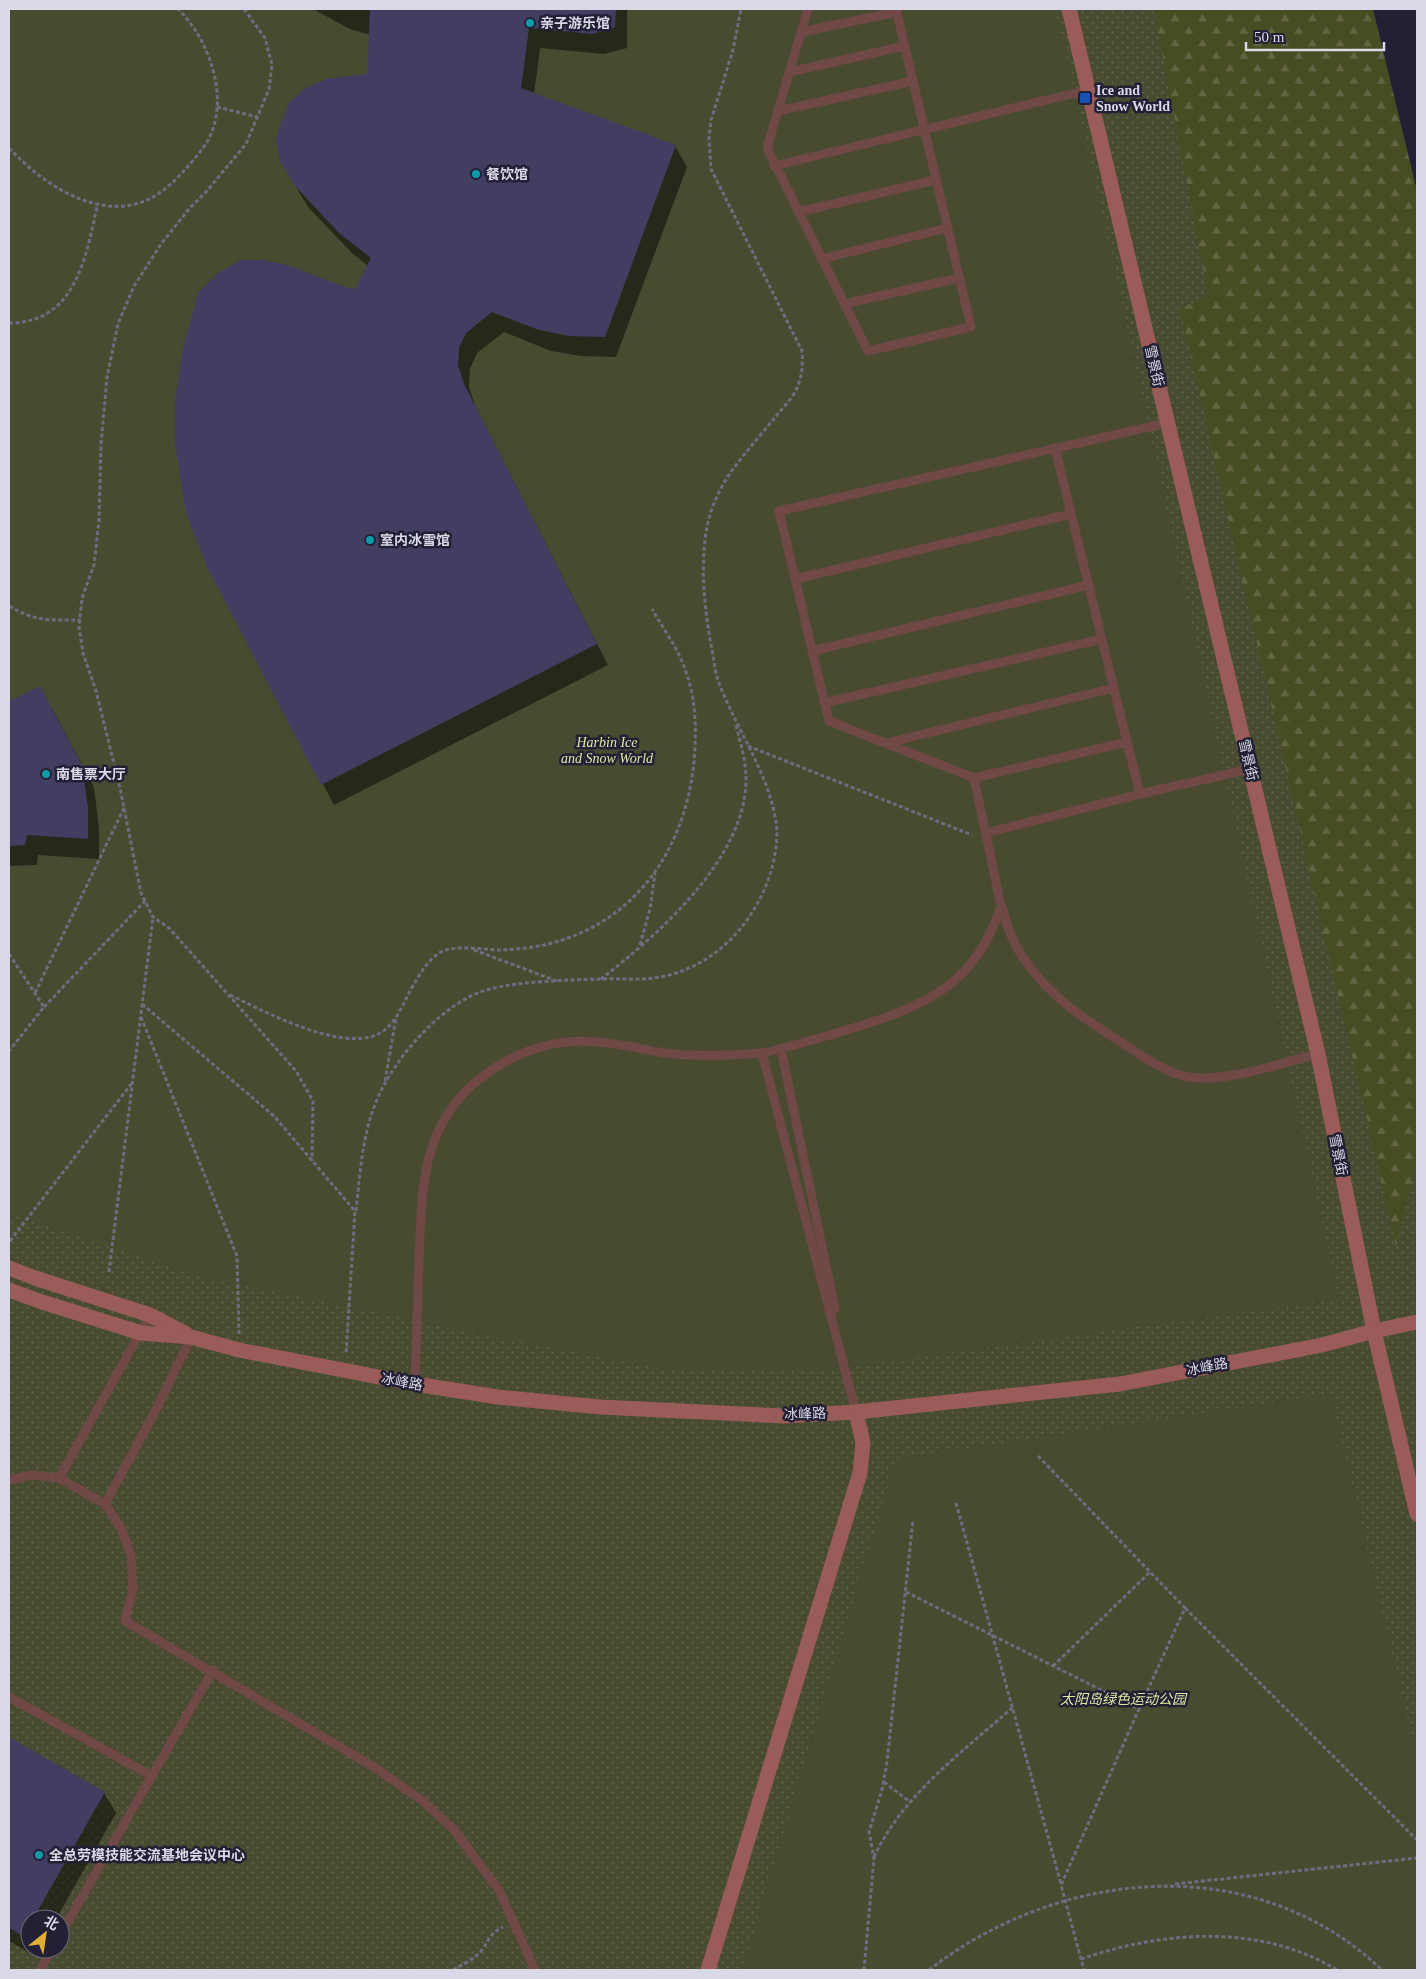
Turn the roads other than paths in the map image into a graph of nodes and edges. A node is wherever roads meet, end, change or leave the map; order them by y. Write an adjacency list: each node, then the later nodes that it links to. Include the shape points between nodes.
1 (808, 9): 4 (lane)
2 (1068, 9): 8 (street, 雪景街)
3 (897, 10): 4 (lane); 5 (lane)
4 (801, 32): 6 (lane)
5 (905, 46): 6 (lane); 7 (lane)
6 (789, 72): 9 (lane)
7 (913, 81): 9 (lane); 10 (lane)
8 (1088, 90): 10 (lane); 18 (street, 雪景街)
9 (778, 110): 11 (lane, via 768,144)
10 (924, 130): 11 (lane); 12 (lane)
11 (774, 166): 13 (lane)
12 (936, 180): 13 (lane); 14 (lane)
13 (798, 212): 15 (lane)
14 (947, 228): 15 (lane); 16 (lane)
15 (821, 259): 17 (lane)
16 (959, 278): 17 (lane); 17 (lane, via 971,327 868,351)
17 (844, 304)
18 (1167, 423): 19 (lane); 29 (street, 雪景街)
19 (1055, 448): 20 (lane); 21 (lane, via 779,511)
20 (1071, 514): 21 (lane); 22 (lane)
21 (795, 579): 24 (lane)
22 (1089, 585): 23 (lane); 24 (lane)
23 (1102, 639): 25 (lane); 26 (lane)
24 (812, 651): 26 (lane)
25 (1114, 688): 27 (lane); 28 (lane)
26 (824, 703): 28 (lane, via 828,721)
27 (1127, 742): 30 (lane); 31 (lane)
28 (885, 743): 30 (lane)
29 (1250, 769): 31 (lane); 36 (street, 雪景街)
30 (974, 778): 32 (lane)
31 (1140, 794): 32 (lane)
32 (986, 837): 33 (lane)
33 (1002, 906): 34 (lane, via 974,961 950,985 876,1020); 36 (lane, via 1015,944 1043,984 1089,1022 1174,1073 1186,1077 1234,1075)
34 (782, 1049): 35 (lane); 45 (lane)
35 (762, 1053): 44 (lane, via 670,1055 596,1042 563,1042 515,1056 474,1084 444,1119 425,1172); 45 (lane)
36 (1318, 1054): 41 (street, 雪景街)
37 (9, 1268): 39 (street, 冰峰路)
38 (9, 1290): 42 (street, 冰峰路)
39 (150, 1315): 42 (lane); 43 (street, 冰峰路)
40 (1417, 1322): 41 (street, 冰峰路)
41 (1374, 1331): 45 (street, 冰峰路, via 1322,1345 1120,1384); 49 (street, 雪景街)
42 (141, 1333): 43 (street, 冰峰路); 46 (lane)
43 (192, 1337): 44 (street, 冰峰路, via 239,1350); 48 (lane)
44 (415, 1384): 45 (street, 冰峰路, via 498,1397 600,1407 784,1416)
45 (856, 1412): 57 (street, via 862,1443 860,1473)
46 (59, 1478): 47 (lane, via 32,1475); 48 (lane)
47 (9, 1480)
48 (105, 1504): 50 (lane, via 122,1530 131,1556 132,1589 126,1620)
49 (1417, 1514)
50 (213, 1670): 52 (lane); 56 (lane, via 374,1767 423,1801 454,1830 499,1890)
51 (9, 1697): 52 (lane)
52 (152, 1776): 53 (lane)
53 (70, 1918)
54 (46, 1959): 55 (lane)
55 (40, 1970)
56 (536, 1970)
57 (708, 1970)

